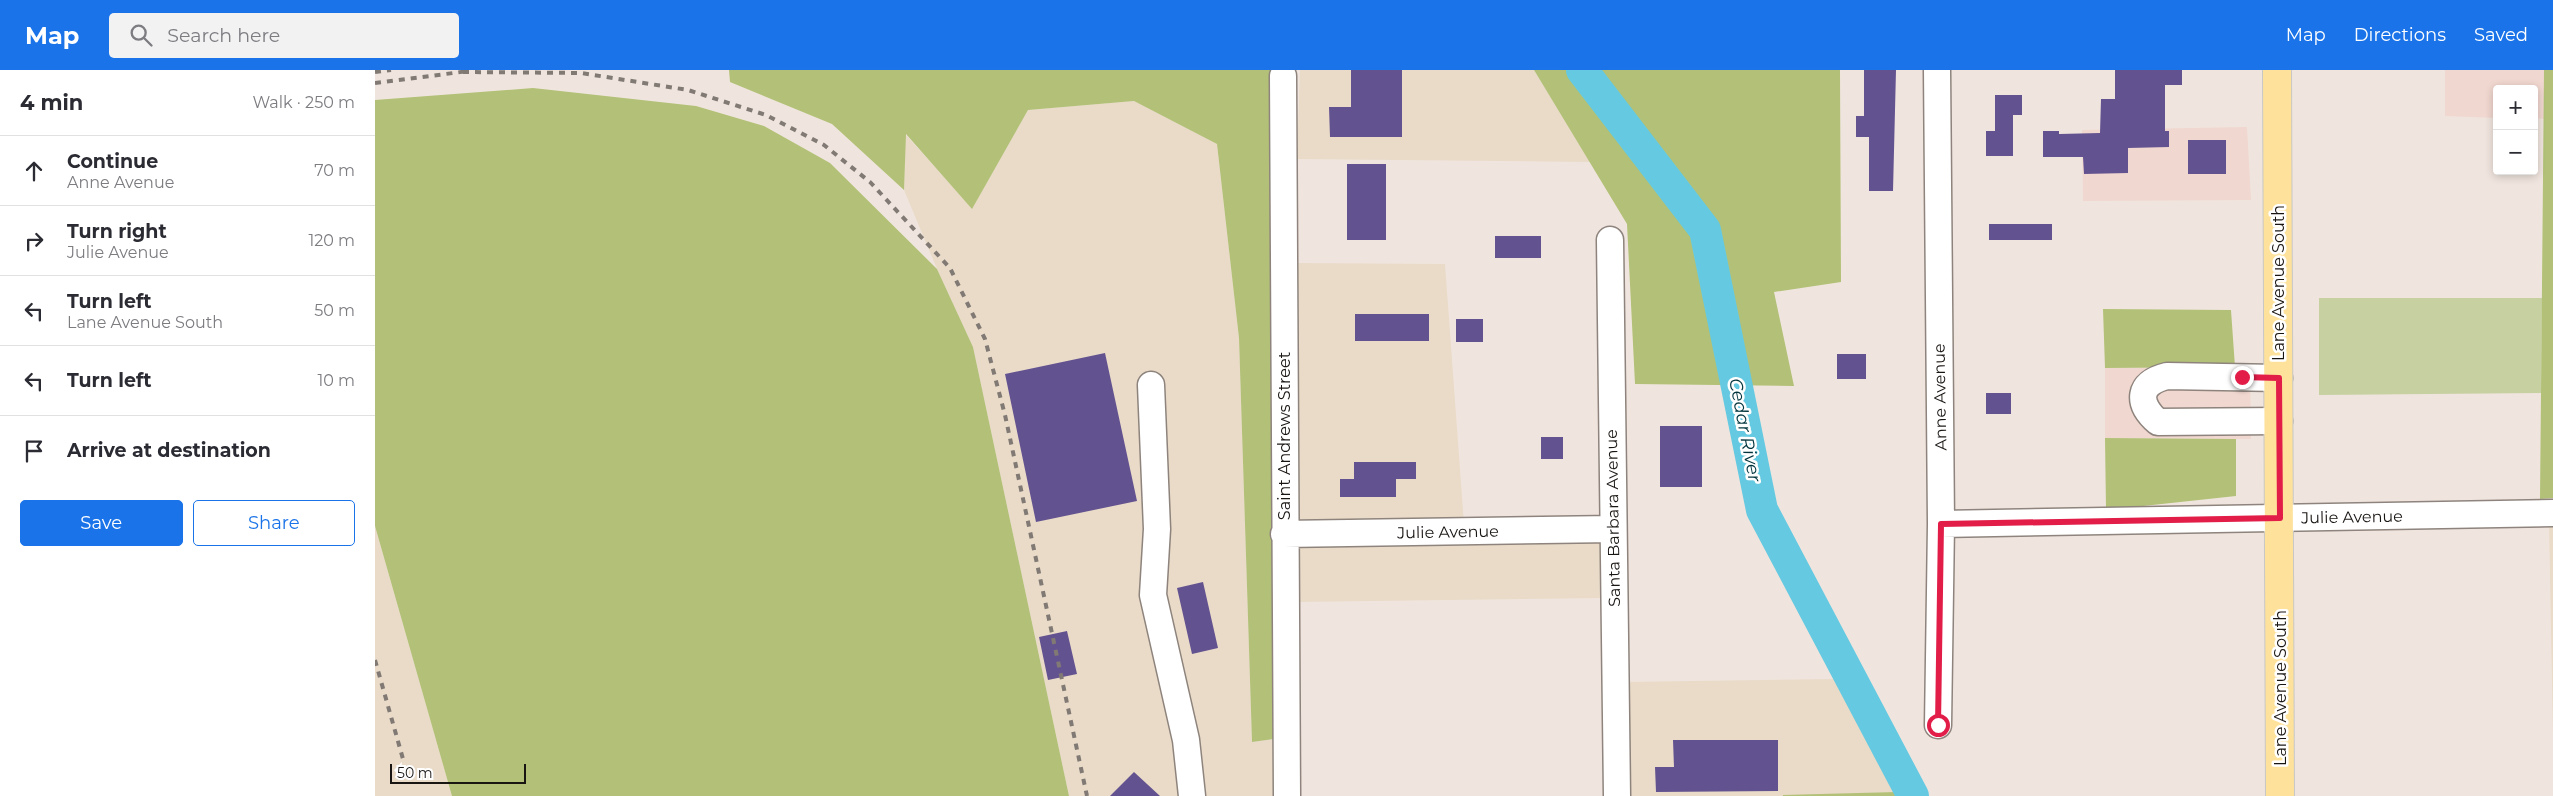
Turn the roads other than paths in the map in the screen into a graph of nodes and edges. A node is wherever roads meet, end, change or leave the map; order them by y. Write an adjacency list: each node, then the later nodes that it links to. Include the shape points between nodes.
1 (1937, 70): 10 (street, Anne Avenue)
2 (2277, 70): 5 (main road, Lane Avenue South)
3 (1283, 76): 12 (street, Saint Andrews Street)
4 (1610, 240): 11 (street, Santa Barbara Avenue)
5 (2279, 378): 7 (main road, Lane Avenue South); 7 (street, via 2167,376 2153,379 2144,389 2143,402 2147,413 2158,422)
6 (1151, 385): 14 (street, via 1157,529 1153,594 1186,740)
7 (2279, 421): 9 (main road, Lane Avenue South)
8 (2553, 513): 9 (street, Julie Avenue)
9 (2280, 518): 10 (street, Julie Avenue); 17 (main road, Lane Avenue South)
10 (1941, 524): 13 (street, Anne Avenue)
11 (1613, 529): 12 (street, Julie Avenue); 16 (street, Santa Barbara Avenue)
12 (1284, 534): 15 (street, Saint Andrews Street)
13 (1938, 725)
14 (1192, 796)
15 (1287, 796)
16 (1617, 796)
17 (2280, 796)

